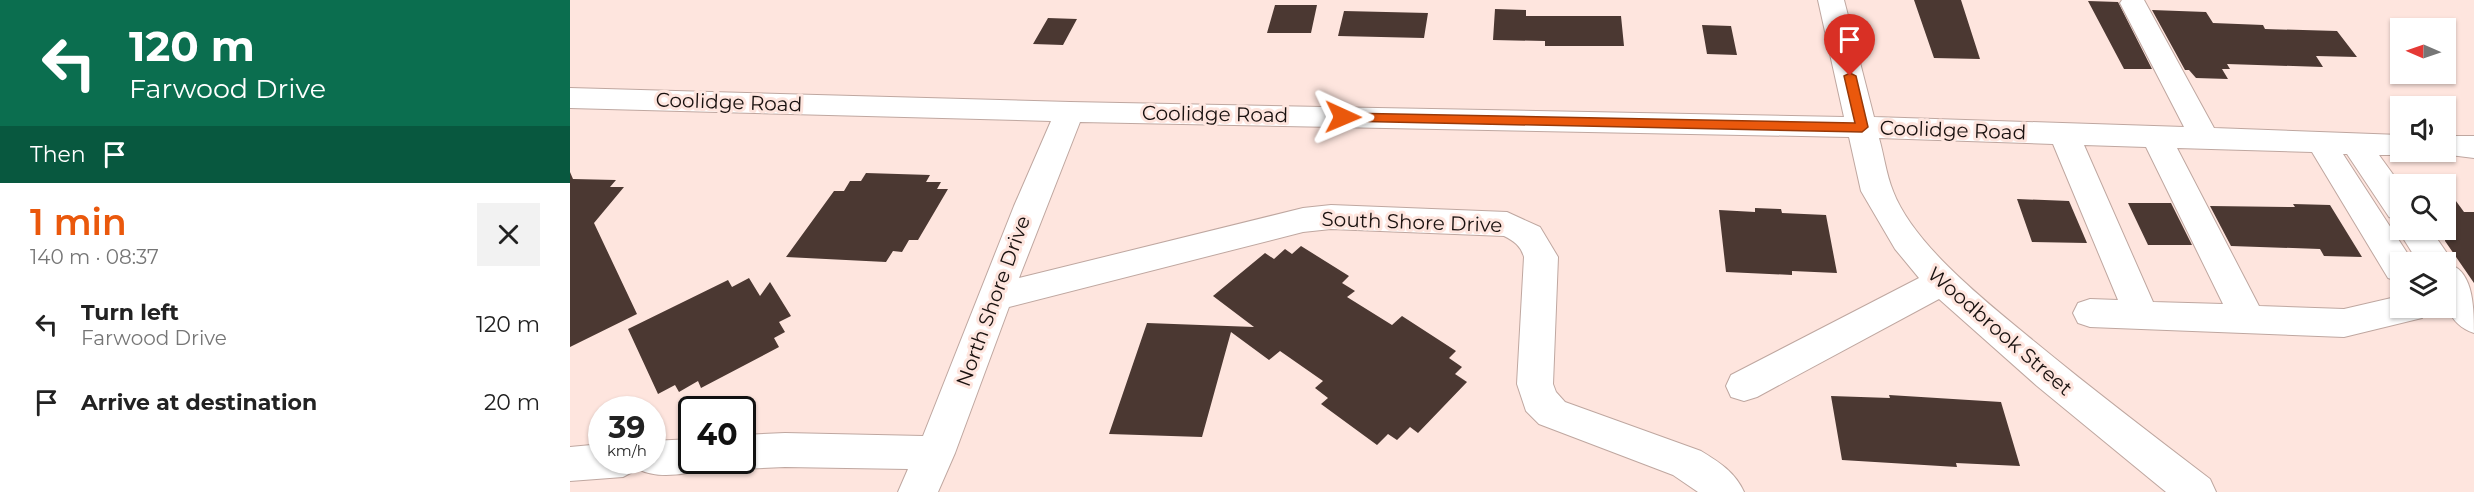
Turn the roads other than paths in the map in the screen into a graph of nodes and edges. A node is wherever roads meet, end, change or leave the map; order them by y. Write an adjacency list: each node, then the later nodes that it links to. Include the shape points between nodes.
1 (1831, 0): 5 (street, Woodbrook Street)
2 (2133, 3): 8 (street)
3 (570, 98): 4 (street, Coolidge Road)
4 (1070, 112): 5 (street, Coolidge Road); 18 (street, North Shore Drive, via 1024,215)
5 (1862, 127): 6 (street, Coolidge Road); 16 (street, Woodbrook Street, via 1877,191 1888,214)
6 (2064, 134): 7 (street, Coolidge Road); 21 (street)
7 (2156, 136): 8 (street, Coolidge Road); 23 (street)
8 (2204, 138): 9 (street, Coolidge Road)
9 (2321, 143): 10 (street, Coolidge Road); 15 (street)
10 (2356, 144): 11 (street, Coolidge Road); 14 (street)
11 (2390, 145)
12 (2456, 146): 13 (street)
13 (2474, 147)
14 (2390, 194)
15 (2390, 253)
16 (1940, 282): 24 (street); 31 (street, Woodbrook Street, via 2093,412)
17 (2456, 292): 22 (street)
18 (995, 297): 26 (street, North Shore Drive); 30 (street, South Shore Drive, via 1303,220 1331,217 1507,224 1525,230 1536,242 1541,257 1535,384 1539,400 1552,413 1687,463)
19 (2090, 313): 21 (street)
20 (2390, 313): 23 (street, via 2344,323)
21 (2142, 316): 23 (street)
22 (2474, 319)
23 (2249, 321)
24 (1744, 386)
25 (756, 451): 26 (street)
26 (936, 453): 29 (street, North Shore Drive)
27 (588, 463): 28 (street)
28 (570, 464)
29 (918, 492)
30 (1724, 492)
31 (2196, 492)

